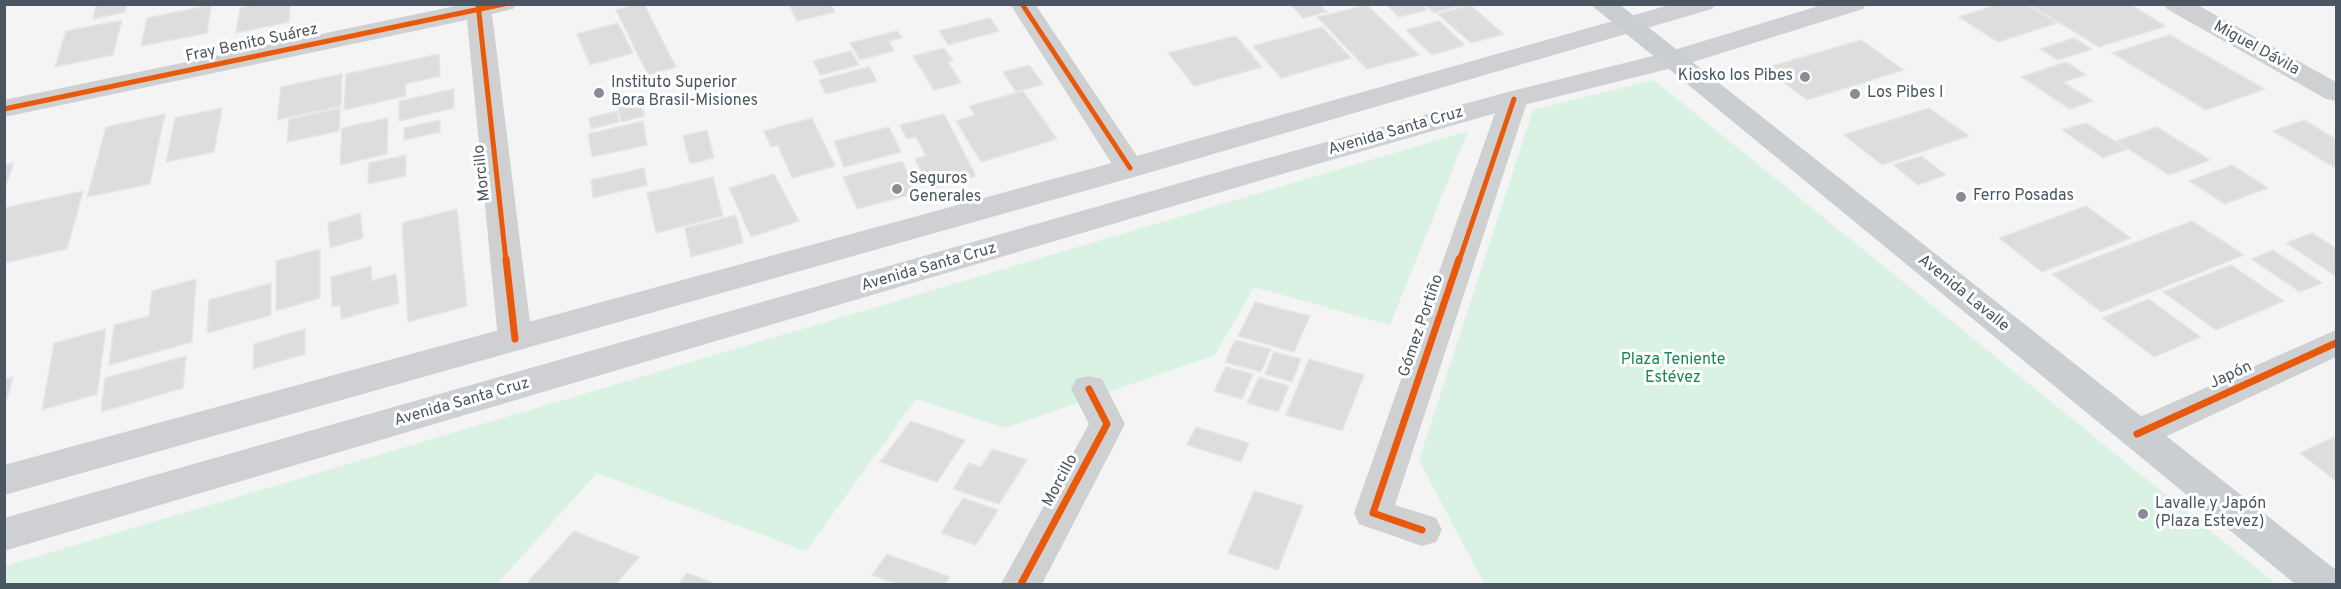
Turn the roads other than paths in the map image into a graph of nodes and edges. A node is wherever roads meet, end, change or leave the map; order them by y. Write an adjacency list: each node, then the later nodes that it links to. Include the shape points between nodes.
1 (1022, 4): 12 (street)
2 (1602, 4): 7 (main road, Avenida Lavalle)
3 (1703, 4): 7 (main road)
4 (1854, 4): 8 (main road, Avenida Santa Cruz)
5 (2176, 4): 9 (street, Miguel Dávila)
6 (487, 6): 11 (street, Fray Benito Suárez); 13 (street, Morcillo)
7 (1627, 24): 8 (main road, Avenida Lavalle); 12 (main road)
8 (1670, 60): 10 (main road, Avenida Santa Cruz); 16 (main road, Avenida Lavalle)
9 (2337, 93)
10 (1514, 99): 18 (street, Gómez Portiño, via 1373,513); 19 (main road, Avenida Santa Cruz)
11 (4, 109)
12 (1130, 168): 13 (main road)
13 (516, 339): 17 (main road)
14 (2337, 343): 16 (street, Japón)
15 (1089, 389): 20 (street, Morcillo, via 1107,424)
16 (2137, 434): 21 (main road, Avenida Lavalle)
17 (4, 480)
18 (1422, 530)
19 (4, 535)
20 (1021, 585)
21 (2324, 585)

